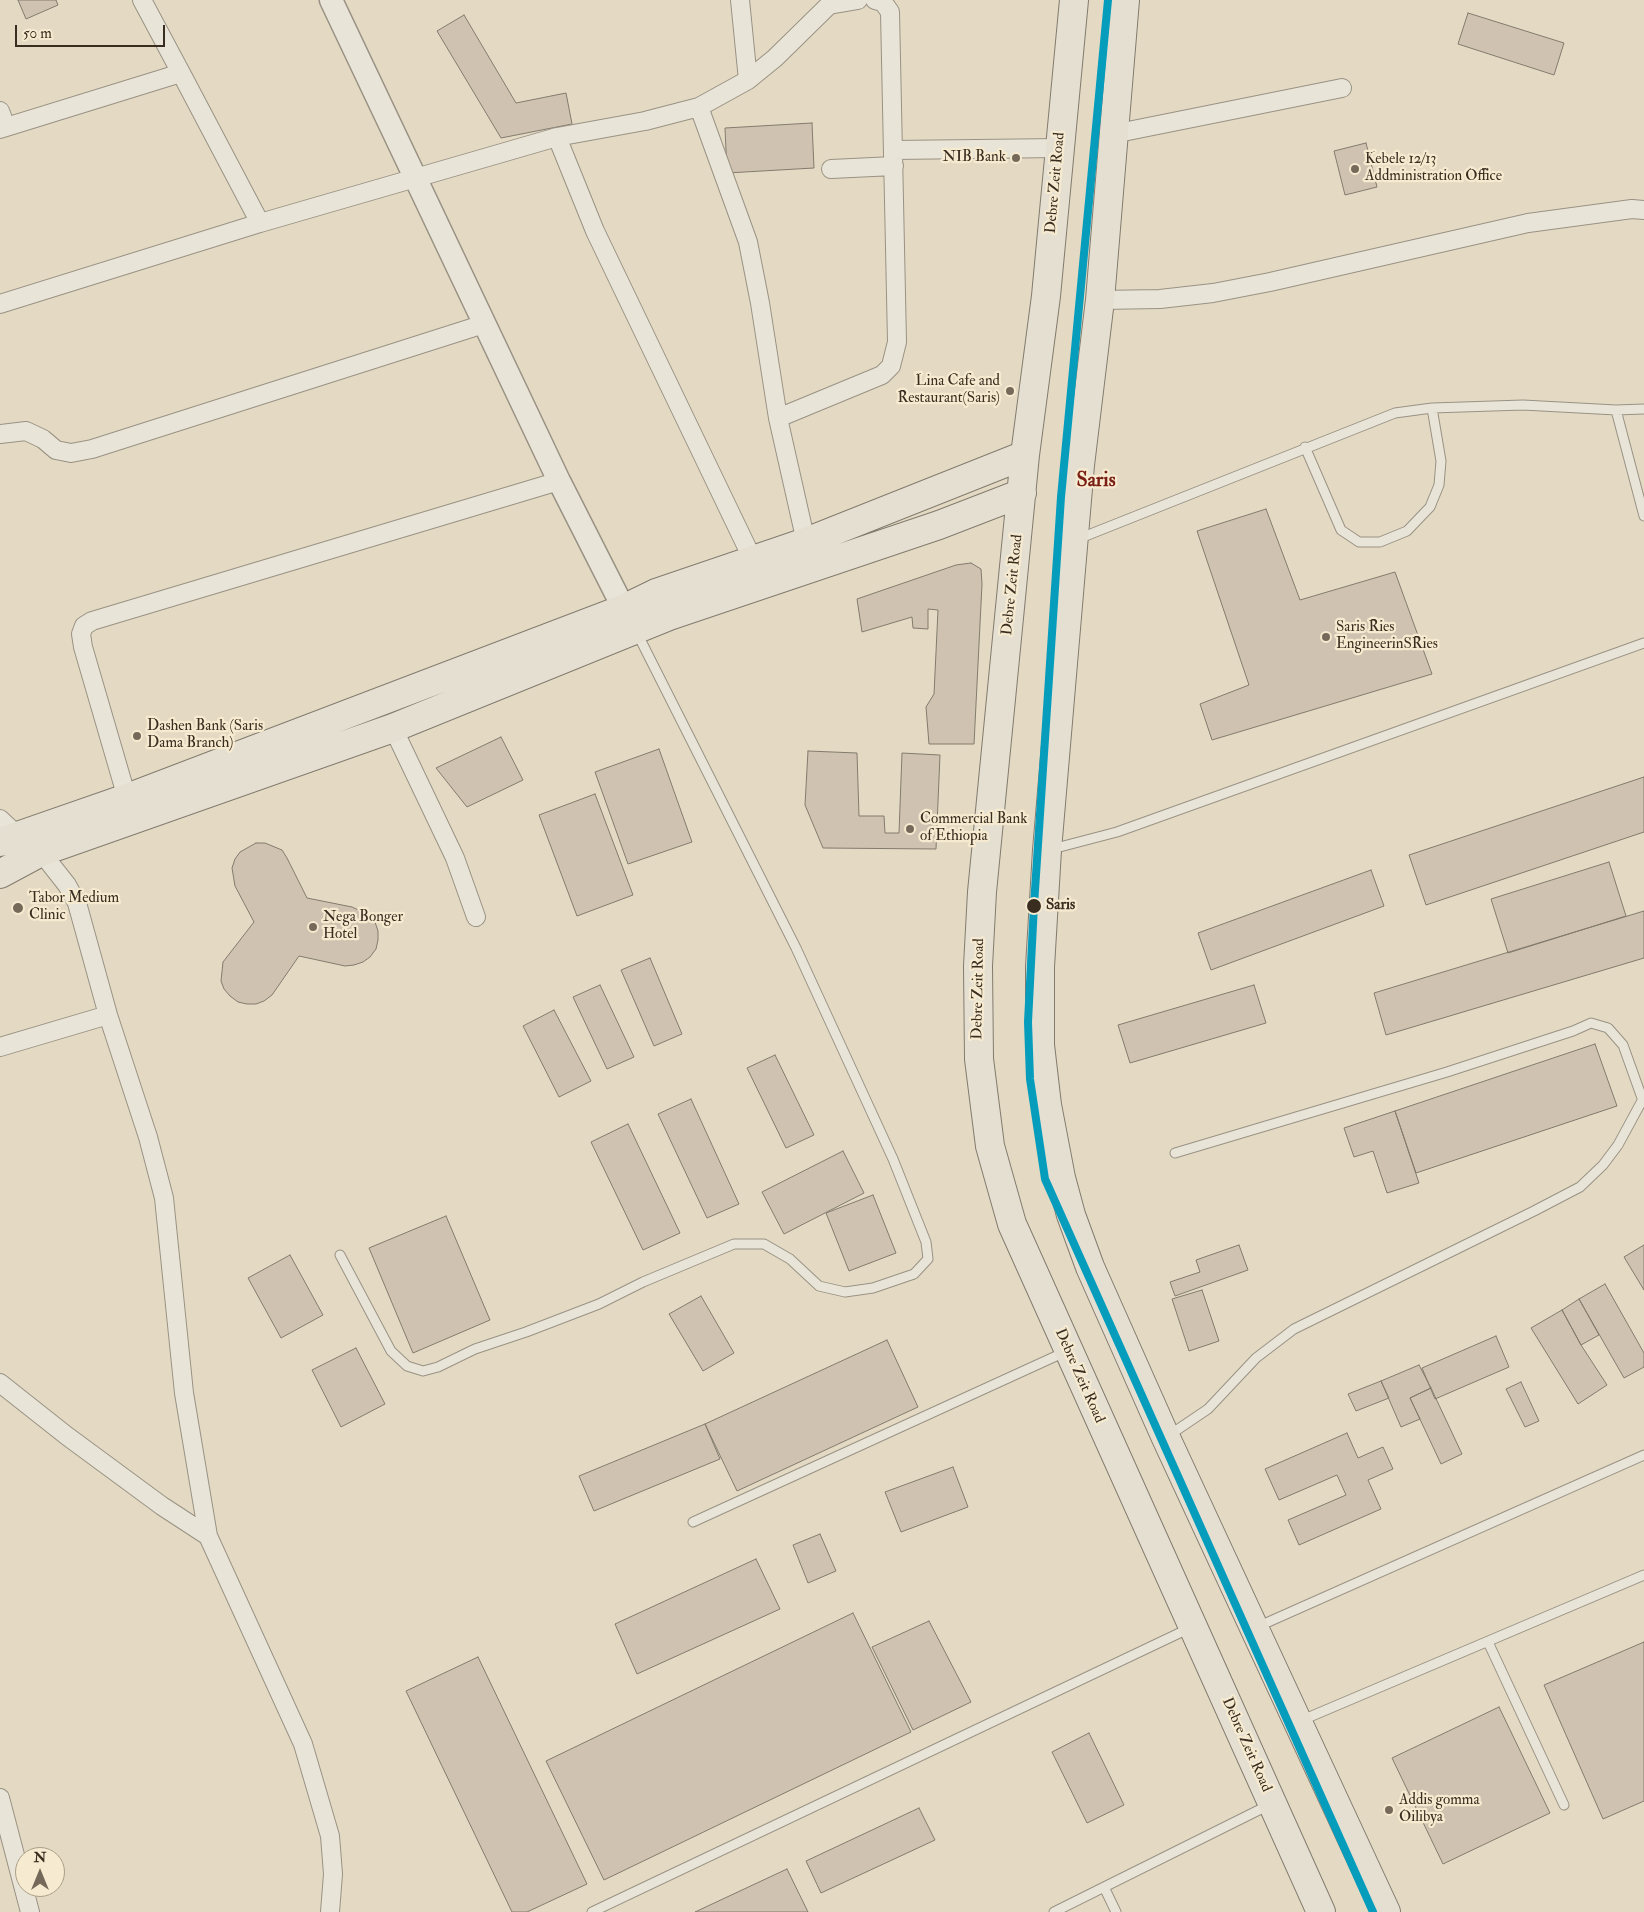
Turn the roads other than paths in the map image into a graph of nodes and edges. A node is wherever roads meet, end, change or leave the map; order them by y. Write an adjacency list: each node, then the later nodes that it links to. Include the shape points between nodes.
1 (142, 0): 8 (street)
2 (331, 0): 18 (street)
3 (740, 0): 9 (street)
4 (858, 0): 9 (street, via 829,5)
5 (875, 0): 16 (street, via 883,2 890,12)
6 (1074, 0): 15 (main road, Debre Zeit Road)
7 (1124, 0): 13 (main road)
8 (181, 73): 12 (street); 20 (street)
9 (748, 80): 11 (street)
10 (1342, 88): 13 (street)
11 (699, 107): 14 (street, via 645,121); 27 (street, via 748,242)
12 (2, 123)
13 (1113, 134): 21 (main road)
14 (557, 137): 18 (street); 36 (street, via 595,232)
15 (1060, 148): 16 (street); 30 (main road, Debre Zeit Road, via 1046,296)
16 (893, 158): 17 (street); 27 (street, via 897,342 891,366 882,375)
17 (831, 169)
18 (416, 179): 20 (street); 23 (street)
19 (1644, 210): 21 (street, via 1528,223 1213,293 1160,299)
20 (260, 223): 22 (street)
21 (1100, 300): 34 (main road)
22 (0, 304)
23 (484, 324): 28 (street, via 92,450 71,454 56,450 26,431); 31 (street)
24 (1432, 408): 26 (lane, via 1523,405); 29 (lane, via 1395,413); 29 (lane, via 1442,461 1439,485 1430,507 1407,531 1380,542 1359,542 1340,530)
25 (1644, 409): 26 (lane)
26 (1616, 410): 33 (lane)
27 (778, 418): 35 (street)
28 (0, 434)
29 (1305, 447): 34 (lane)
30 (1024, 456): 32 (main road, Debre Zeit Road); 35 (main road)
31 (559, 481): 37 (street); 40 (street, via 92,620 84,626 81,634 83,648)
32 (1022, 493): 37 (main road, via 939,525 669,616); 51 (main road, Debre Zeit Road, via 982,892 978,1059 990,1146 1012,1224)
33 (1644, 516)
34 (1073, 541): 42 (main road)
35 (806, 542): 36 (main road)
36 (752, 560): 37 (main road, via 656,593)
37 (629, 619): 39 (main road); 40 (main road); 50 (lane, via 796,948 893,1159 926,1242 928,1259 914,1274 873,1288 844,1292 819,1286 790,1258 764,1244 734,1244 599,1304 423,1371 407,1366 391,1351)
38 (1644, 644): 42 (lane, via 1118,832)
39 (393, 728): 40 (main road); 45 (street, via 455,858)
40 (132, 808): 41 (main road); 43 (main road)
41 (6, 832): 43 (street)
42 (1047, 850): 53 (main road, via 1040,967 1040,1044 1047,1105 1061,1178 1090,1267)
43 (41, 852): 44 (main road); 46 (street, via 77,903)
44 (0, 874)
45 (476, 917)
46 (108, 1015): 47 (street); 56 (street, via 148,1137 164,1198 184,1393)
47 (0, 1047)
48 (1643, 1098): 49 (lane, via 1623,1044 1608,1028 1591,1022 1447,1072); 53 (lane, via 1618,1145 1580,1187 1294,1329 1256,1358 1208,1409)
49 (1175, 1153)
50 (340, 1254)
51 (1068, 1351): 55 (lane); 58 (main road, Debre Zeit Road)
52 (0, 1383): 56 (street, via 114,1471)
53 (1166, 1438): 59 (main road)
54 (1644, 1455): 59 (lane)
55 (693, 1522)
56 (208, 1536): 67 (street, via 304,1744 330,1836 333,1874)
57 (1644, 1576): 60 (lane)
58 (1193, 1627): 63 (main road, Debre Zeit Road); 68 (lane)
59 (1254, 1629): 61 (main road)
60 (1488, 1642): 61 (lane); 64 (lane)
61 (1298, 1722): 72 (main road)
62 (0, 1798): 66 (street)
63 (1272, 1804): 65 (lane); 71 (main road, Debre Zeit Road)
64 (1564, 1805)
65 (1104, 1887): 69 (lane); 70 (lane)
66 (30, 1912)
67 (330, 1912)
68 (592, 1912)
69 (1054, 1912)
70 (1116, 1912)
71 (1321, 1912)
72 (1386, 1912)

